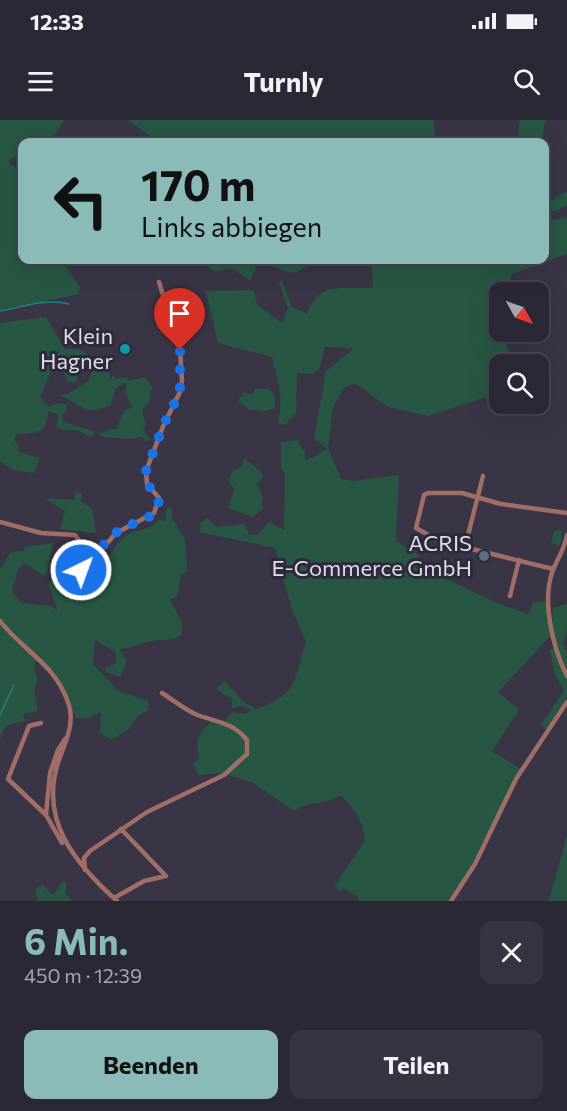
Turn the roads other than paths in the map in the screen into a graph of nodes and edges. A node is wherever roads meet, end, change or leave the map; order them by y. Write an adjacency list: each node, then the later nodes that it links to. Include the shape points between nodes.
1 (159, 282): 5 (street, via 178,342 182,380 146,471 147,484 159,498 154,513 116,533 84,570 79,565 81,543 75,535 33,532)
2 (483, 476): 3 (street)
3 (478, 497): 4 (street); 7 (street); 7 (street, via 428,492 420,509 416,528 438,541)
4 (567, 513)
5 (0, 522)
6 (567, 535): 9 (street)
7 (465, 547): 8 (street)
8 (519, 560): 9 (street); 10 (street)
9 (553, 569): 12 (street, via 550,626)
10 (510, 597)
11 (0, 621): 16 (street, via 42,660 64,694 70,714)
12 (567, 676)
13 (162, 693): 18 (street, via 194,714 237,729 247,740 247,754 224,775 160,805)
14 (567, 702): 22 (street, via 516,779 475,864)
15 (41, 723): 17 (street, via 29,726 8,779)
16 (67, 737): 17 (street, via 52,765); 19 (street, via 55,787 58,821)
17 (46, 815): 19 (street)
18 (121, 829): 20 (street, via 86,855); 21 (street, via 166,876 144,881)
19 (66, 846): 20 (street)
20 (85, 870): 21 (street)
21 (116, 900)
22 (451, 901)

